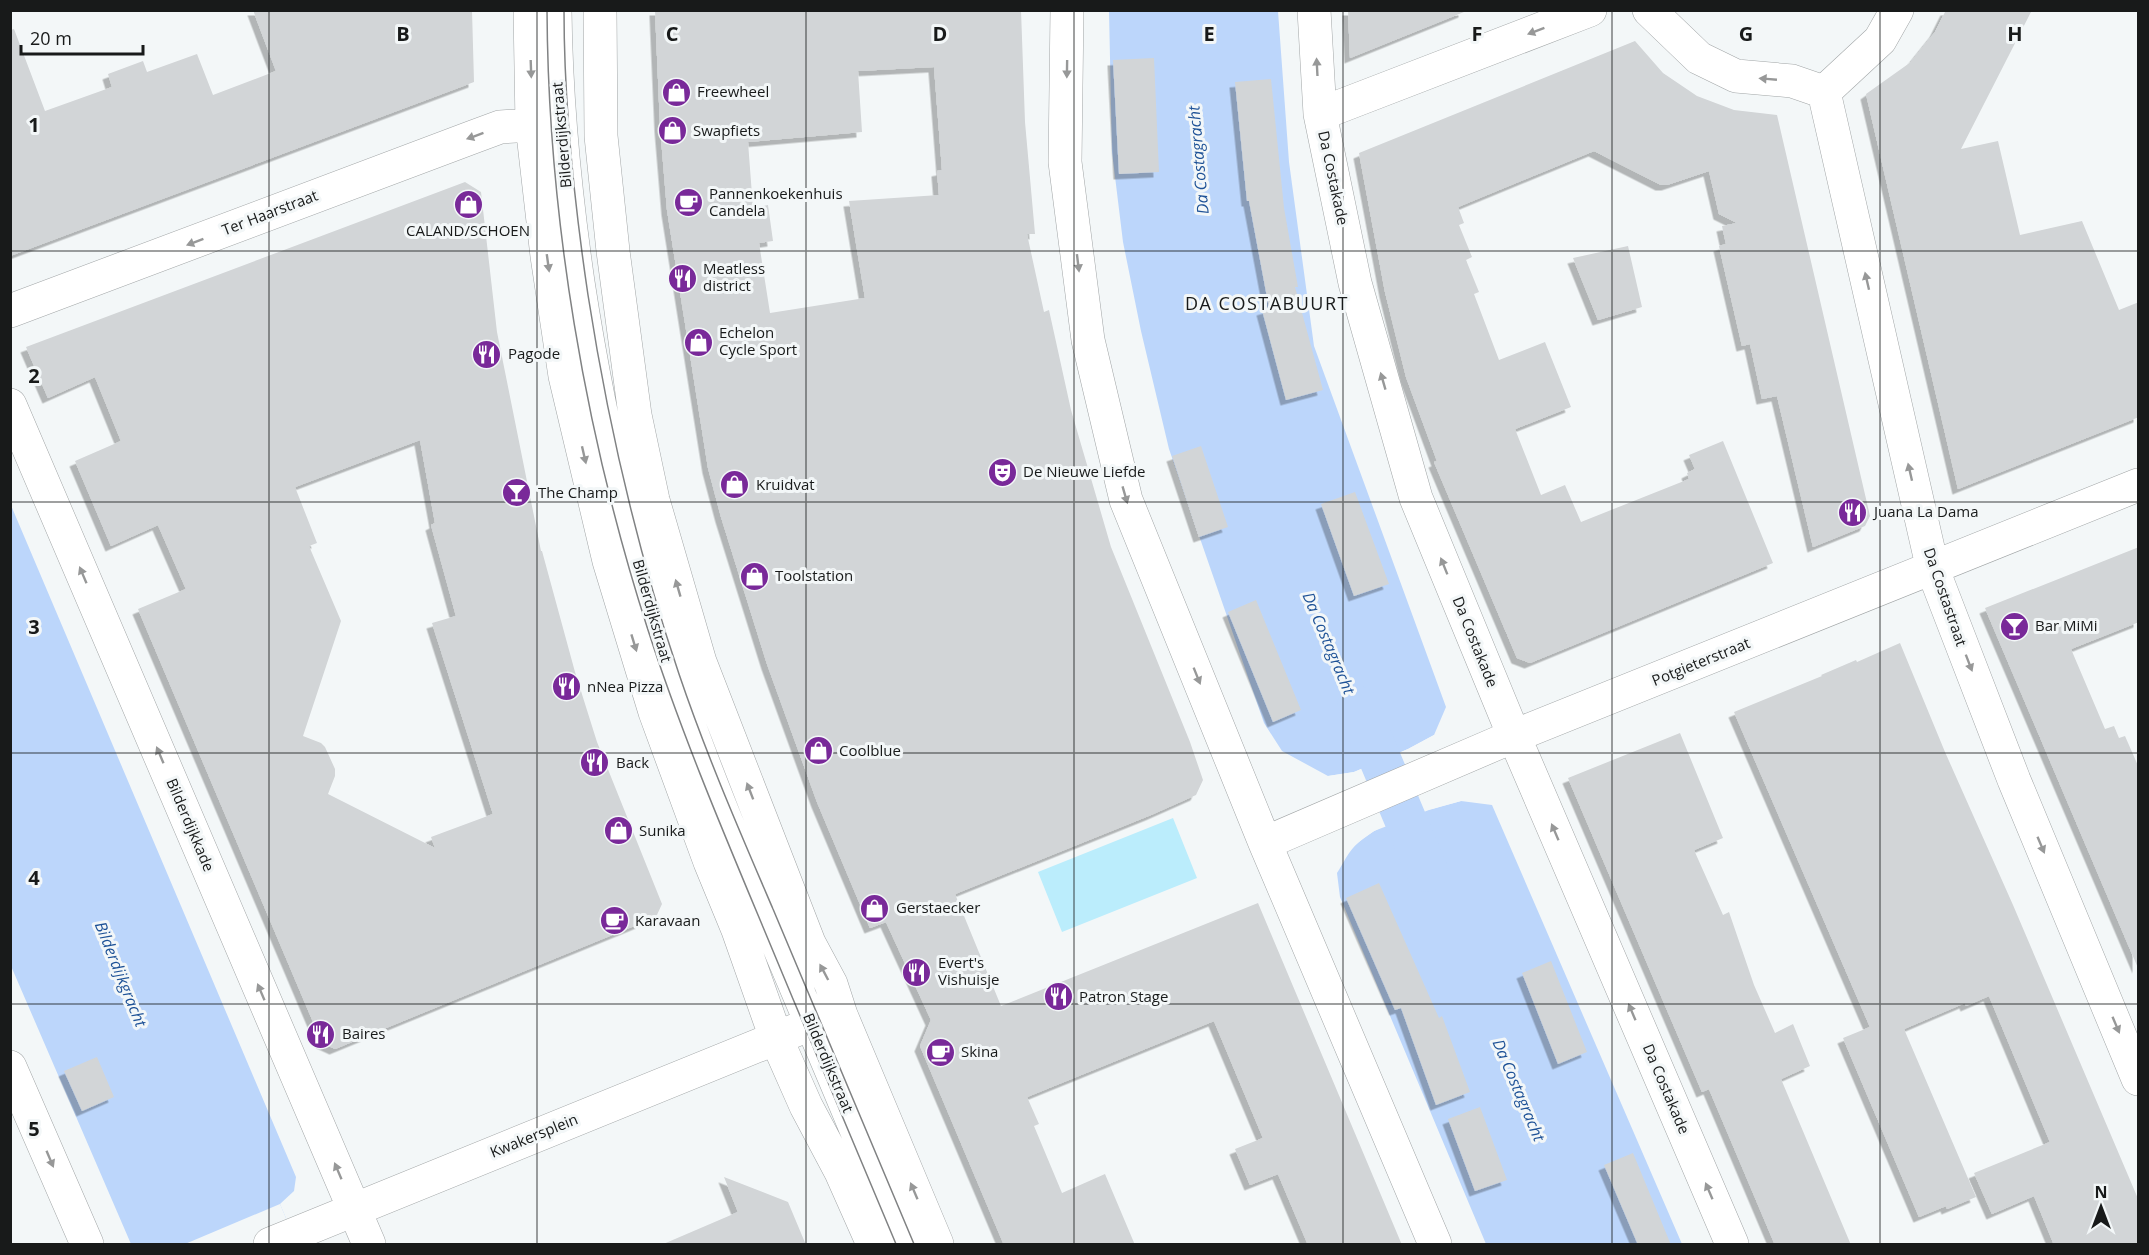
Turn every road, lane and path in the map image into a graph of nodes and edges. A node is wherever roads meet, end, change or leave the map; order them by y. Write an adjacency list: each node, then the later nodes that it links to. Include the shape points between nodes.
1 (530, 10): 11 (street, Bilderdijkstraat, one-way to 11)
2 (555, 10): 18 (street, Bilderdijkstraat, via 563,164 574,254 593,375 627,524 654,620 734,842)
3 (600, 10): 18 (street, Bilderdijkstraat, one-way to 3, via 831,984 809,943 700,662 653,500 635,415 613,251 601,136)
4 (1067, 10): 17 (street, one-way to 17, via 1065,162 1088,340 1113,448 1126,500)
5 (1314, 10): 10 (street, Da Costakade, one-way to 5)
6 (1590, 10): 10 (street, one-way to 10)
7 (1649, 10): 9 (street, one-way to 7, via 1792,81 1736,76 1708,63)
8 (1897, 10): 9 (street, via 1880,40)
9 (1824, 92): 15 (street, Da Costastraat, one-way to 9)
10 (1320, 114): 16 (street, Da Costakade, one-way to 10, via 1416,498 1355,283)
11 (532, 125): 12 (street, Ter Haarstraat, one-way to 12, via 500,127); 19 (street, Bilderdijkstraat, one-way to 19, via 565,376 609,561 655,712)
12 (10, 311)
13 (10, 405): 22 (street, Bilderdijkkade, one-way to 13)
14 (2139, 485): 15 (street, Potgieterstraat)
15 (1933, 570): 16 (street, Potgieterstraat); 21 (street, Da Costastraat, one-way to 21, via 2014,780)
16 (1514, 736): 17 (street, Potgieterstraat); 30 (street, Da Costakade, one-way to 16)
17 (1265, 843): 29 (street)
18 (826, 1019): 19 (street, Kwakersplein); 27 (street, Bilderdijkstraat); 28 (street, Bilderdijkstraat, one-way to 18)
19 (776, 1038): 22 (street, Kwakersplein); 26 (street, Bilderdijkstraat)
20 (10, 1066): 24 (street, one-way to 24)
21 (2139, 1079)
22 (354, 1210): 23 (street, Kwakersplein); 25 (street, Bilderdijkkade)
23 (282, 1240)
24 (87, 1245)
25 (369, 1245)
26 (873, 1245)
27 (904, 1245)
28 (937, 1245)
29 (1435, 1245)
30 (1732, 1245)

